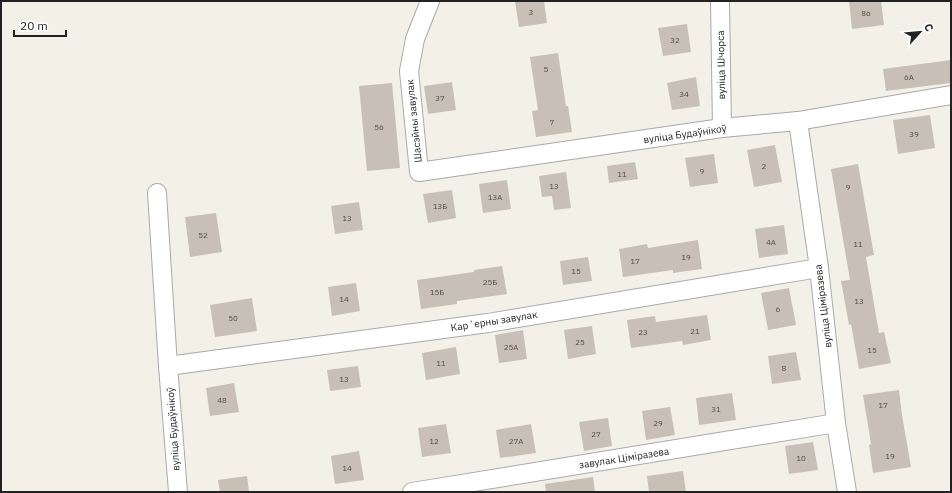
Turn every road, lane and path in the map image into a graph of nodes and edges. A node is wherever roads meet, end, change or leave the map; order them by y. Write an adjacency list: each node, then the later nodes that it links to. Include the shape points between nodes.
1 (430, 1): 6 (street, Шасэйны завулак, via 415,39 409,71)
2 (720, 1): 5 (street, вуліца Шчорса)
3 (951, 95): 4 (street, вуліца Будаўнікоў)
4 (798, 121): 5 (street, вуліца Будаўнікоў); 8 (street, вуліца Ціміразева)
5 (722, 128): 6 (street, вуліца Будаўнікоў)
6 (419, 172)
7 (158, 193): 9 (street, вуліца Будаўнікоў)
8 (819, 268): 9 (street, Карʼерны завулак, via 488,323); 10 (street, вуліца Ціміразева)
9 (168, 366): 11 (street, вуліца Будаўнікоў)
10 (836, 424): 12 (street, завулак Ціміразева); 13 (street, вуліца Ціміразева)
11 (178, 492)
12 (412, 492)
13 (847, 492)

